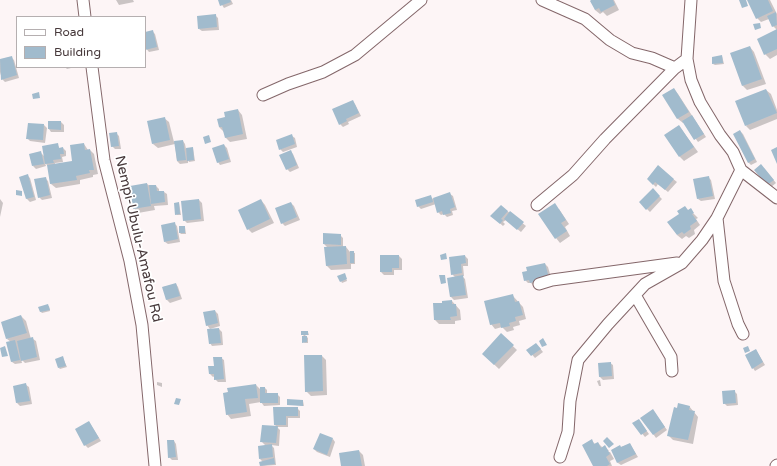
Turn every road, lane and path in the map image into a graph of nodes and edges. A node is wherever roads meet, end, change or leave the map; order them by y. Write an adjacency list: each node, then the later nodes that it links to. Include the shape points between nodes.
1 (82, 0): 5 (street)
2 (421, 0): 9 (street, via 355,55 324,72)
3 (542, 0): 8 (street, via 584,19 610,40 632,53)
4 (691, 0): 6 (street)
5 (85, 16)
6 (687, 59): 8 (street); 10 (street, via 691,80 700,102 733,152)
7 (92, 68): 20 (street, Nempi-Ubulu-Amafou Rd, via 104,160 130,261 142,325)
8 (675, 68): 12 (street, via 604,139 573,175)
9 (263, 95)
10 (741, 170): 11 (street); 13 (street)
11 (777, 198)
12 (537, 205)
13 (717, 218): 14 (street); 17 (street, via 724,281)
14 (682, 263): 15 (street, via 552,280); 16 (street, via 645,284)
15 (539, 284)
16 (634, 295): 18 (street, via 671,357); 19 (street, via 578,360 570,401 568,432)
17 (743, 334)
18 (672, 371)
19 (560, 457)
20 (155, 466)

